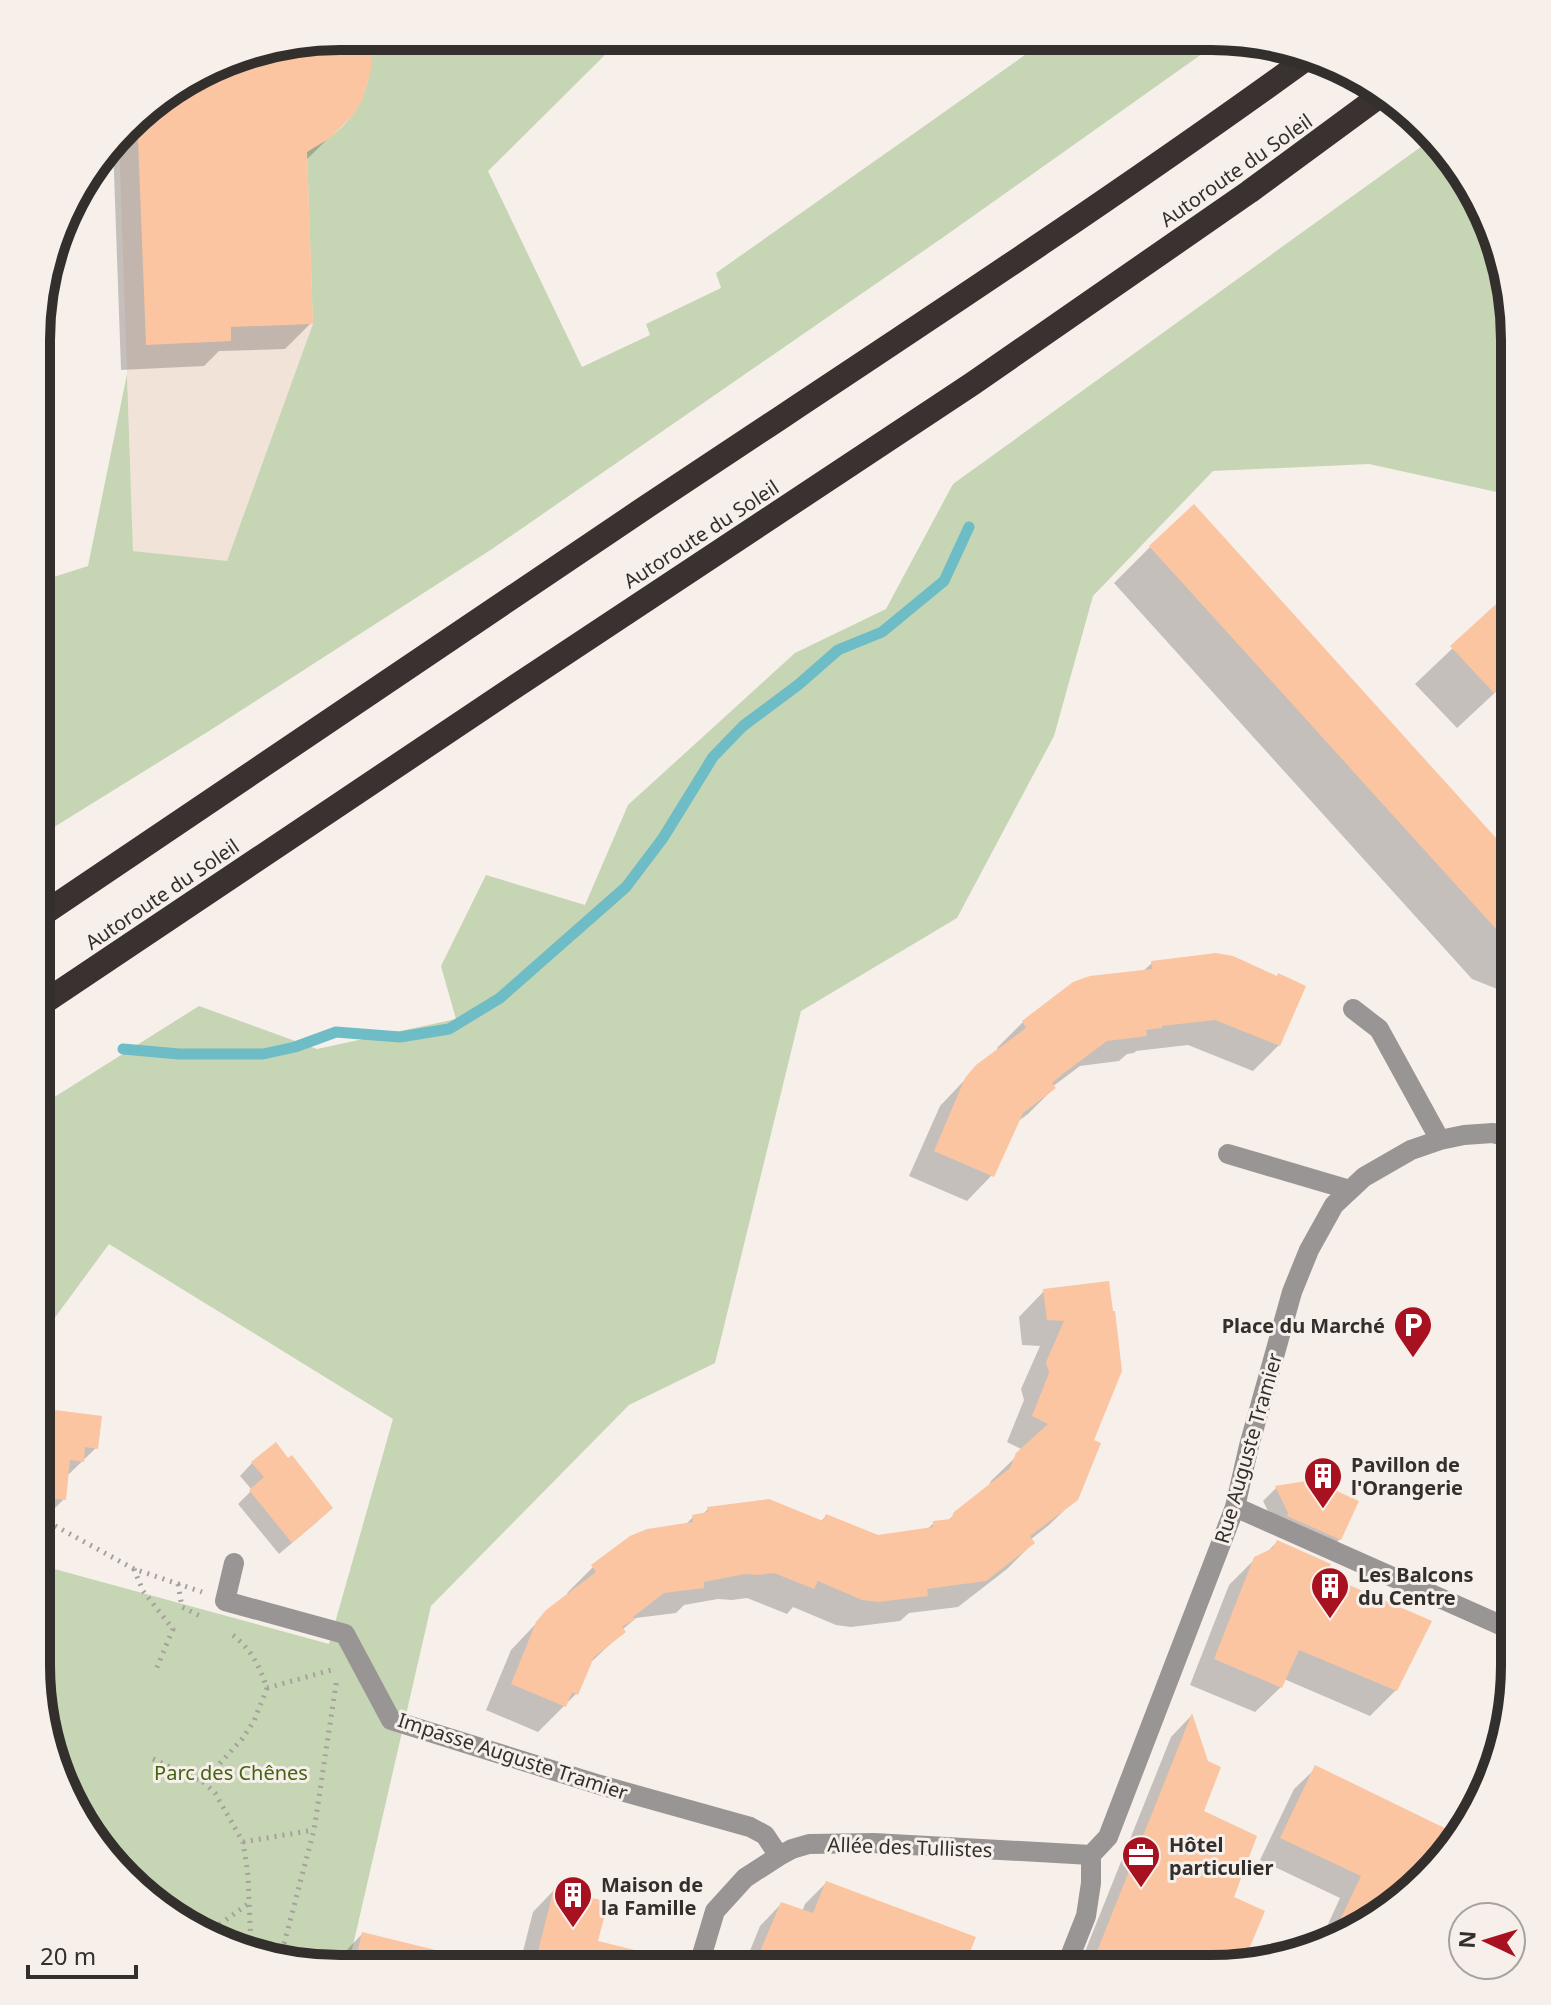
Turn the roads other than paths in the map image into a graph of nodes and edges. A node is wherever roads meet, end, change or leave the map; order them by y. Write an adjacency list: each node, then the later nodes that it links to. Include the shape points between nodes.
1 (1299, 64): 3 (highway, via 1101,203)
2 (1374, 100): 4 (highway, Autoroute du Soleil, via 972,384)
3 (50, 909)
4 (50, 998)
5 (1353, 1009): 7 (street, via 1379,1029)
6 (1501, 1135): 7 (street, Rue Auguste Tramier)
7 (1440, 1140): 9 (street, Rue Auguste Tramier, via 1385,1164)
8 (1228, 1154): 9 (street)
9 (1350, 1190): 10 (street, Rue Auguste Tramier, via 1334,1205 1292,1292)
10 (1235, 1507): 12 (street); 14 (street, Rue Auguste Tramier, via 1108,1837)
11 (234, 1563): 13 (street, Impasse Auguste Tramier, via 225,1601 345,1634 391,1720 750,1827)
12 (1501, 1625)
13 (785, 1853): 14 (street, Allée des Tullistes, via 809,1844 874,1843); 15 (street, Allée des Tullistes, via 745,1878 715,1911)
14 (1091, 1855): 16 (street, via 1086,1916)
15 (702, 1955)
16 (1071, 1955)

